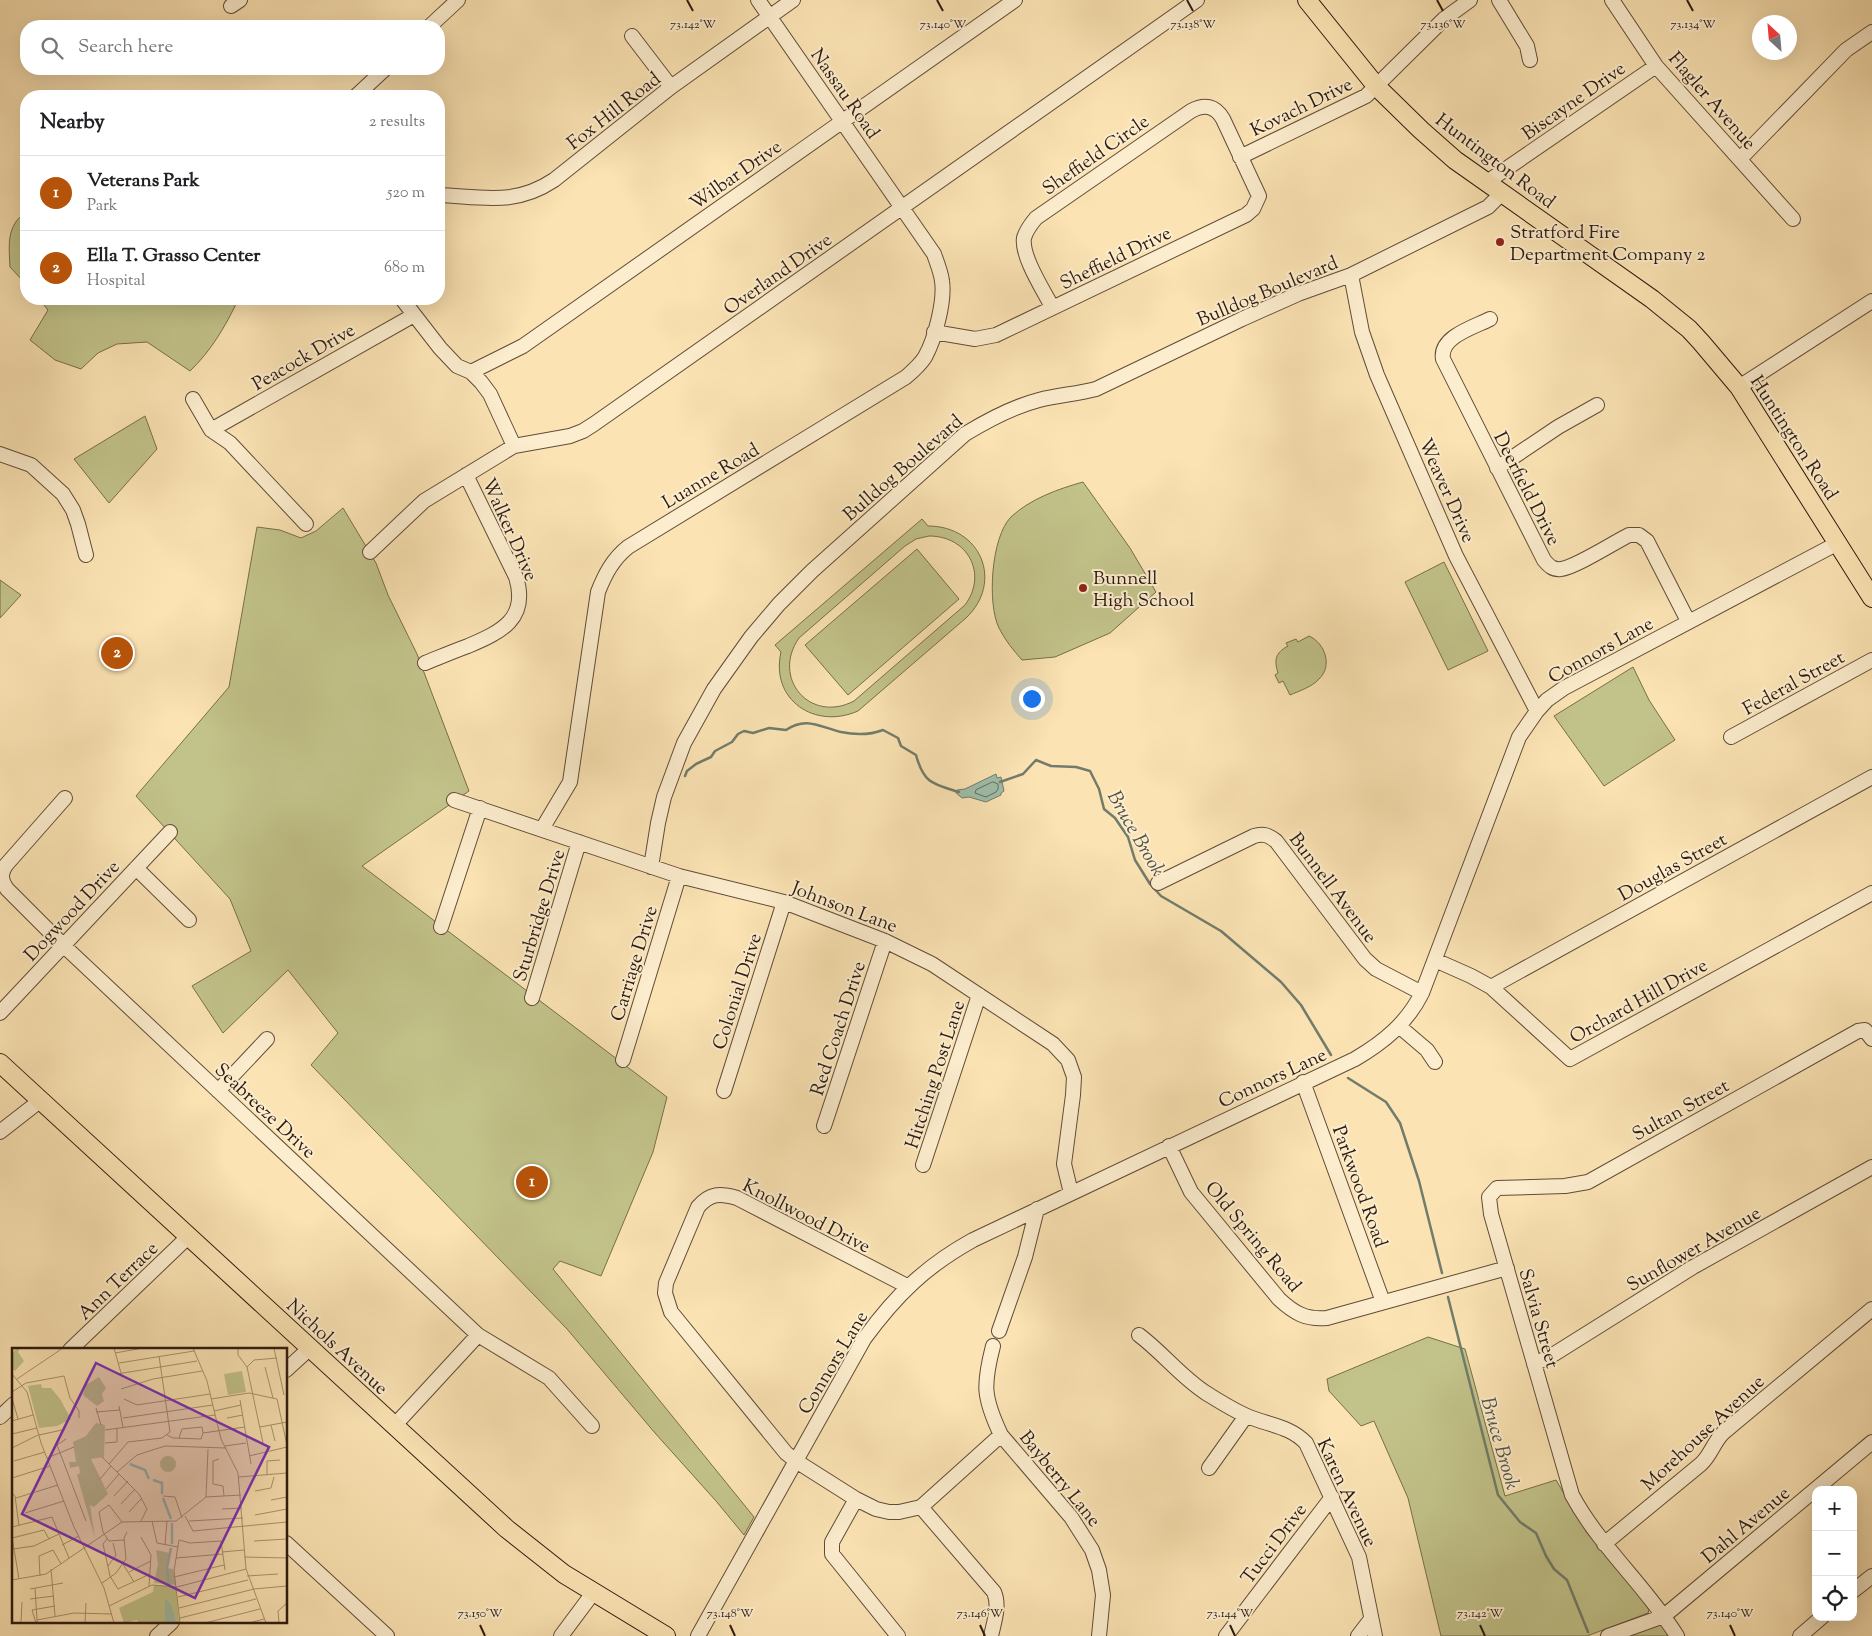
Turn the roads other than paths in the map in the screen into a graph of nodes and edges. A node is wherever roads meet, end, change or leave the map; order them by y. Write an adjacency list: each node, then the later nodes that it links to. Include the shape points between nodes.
1 (458, 0): 11 (street)
2 (758, 0): 10 (street, Nassau Road)
3 (793, 0): 10 (street, Fox Hill Road)
4 (1015, 0): 20 (street, Wilbar Drive)
5 (1197, 0): 26 (street, Overland Drive)
6 (1307, 0): 17 (main road, Huntington Road)
7 (1470, 0): 17 (street, Kovach Drive, via 1444,19)
8 (1499, 0): 14 (street, via 1527,46)
9 (1612, 0): 15 (street, Flagler Avenue)
10 (770, 16): 18 (street, Fox Hill Road); 20 (street, Nassau Road)
11 (436, 20)
12 (1872, 32): 22 (street, via 1846,50)
13 (632, 36): 18 (street)
14 (1530, 60)
15 (1656, 66): 22 (street, Flagler Avenue); 23 (street, Biscayne Drive)
16 (379, 75): 19 (street)
17 (1377, 87): 21 (street, Kovach Drive, via 1366,96); 23 (main road, Huntington Road, via 1455,160)
18 (671, 88): 25 (street, Fox Hill Road, via 540,190 504,198)
19 (362, 90)
20 (842, 122): 26 (street, Nassau Road); 35 (street, Wilbar Drive, via 523,346)
21 (1240, 157): 31 (street, Sheffield Drive, via 1259,196 1246,215); 31 (street, Sheffield Circle, via 1220,114 1214,108 1201,107 1036,218 1027,229 1024,240 1028,259)
22 (1740, 159): 27 (street, Flagler Avenue)
23 (1487, 182): 24 (main road, Huntington Road)
24 (1502, 193): 28 (street, Bulldog Boulevard, via 1488,207); 36 (main road, Huntington Road, via 1671,314 1701,342)
25 (445, 195)
26 (903, 208): 34 (street, Luanne Road, via 931,250 942,280 943,296); 40 (street, Overland Drive, via 583,431)
27 (1793, 219)
28 (1351, 275): 52 (street, Weaver Drive, via 1362,332 1377,375 1456,556); 61 (street, Bulldog Boulevard, via 1242,319 1096,389 1016,408 965,434 812,571 751,636 714,689 684,743 664,797)
29 (1872, 301): 36 (street)
30 (406, 305): 32 (street)
31 (1052, 307): 34 (street, Sheffield Drive, via 985,338)
32 (414, 315): 35 (street, via 457,366); 39 (street, Peacock Drive)
33 (1490, 319): 42 (street, Deerfield Drive, via 1449,341 1442,355)
34 (934, 332): 58 (street, Luanne Road, via 925,356 906,377 617,556 598,592 570,782)
35 (471, 372): 40 (street, via 490,394)
36 (1739, 387): 45 (main road, Huntington Road)
37 (193, 399): 39 (street)
38 (1597, 405): 42 (street)
39 (211, 430): 44 (street, via 230,443)
40 (514, 446): 43 (street, Overland Drive)
41 (0, 454): 47 (street, via 31,466 63,494 73,510)
42 (1497, 468): 49 (street, Deerfield Drive, via 1549,567 1566,568 1628,535 1639,535 1647,541)
43 (466, 475): 46 (street, Overland Drive, via 424,501); 51 (street, Walker Drive, via 516,577 520,602 516,614 496,634)
44 (306, 524)
45 (1838, 543): 48 (main road, Huntington Road); 49 (street, Connors Lane)
46 (370, 552)
47 (86, 555)
48 (1872, 598)
49 (1688, 621): 52 (street, Connors Lane, via 1564,688)
50 (1872, 660): 53 (street, Federal Street)
51 (425, 663)
52 (1537, 711): 71 (street, Connors Lane, via 1519,737)
53 (1731, 737)
54 (1872, 777): 72 (street, Douglas Street)
55 (65, 798): 70 (street, Seabreeze Drive, via 2,870 2,883)
56 (454, 800): 57 (street, Johnson Lane)
57 (480, 808): 58 (street, Johnson Lane); 68 (street)
58 (542, 829): 60 (street, Johnson Lane)
59 (170, 832): 62 (street, Dogwood Drive)
60 (579, 842): 61 (street, Johnson Lane); 75 (street, Sturbridge Drive)
61 (651, 867): 63 (street, Johnson Lane)
62 (136, 868): 67 (street); 70 (street, Dogwood Drive)
63 (679, 876): 66 (street, Johnson Lane); 80 (street, Carriage Drive)
64 (1158, 882): 73 (street, Bunnell Avenue, via 1254,836 1270,836 1365,959 1376,969)
65 (1872, 893): 72 (street, Orchard Hill Drive, via 1570,1059)
66 (784, 902): 69 (street, Johnson Lane); 85 (street, Colonial Drive)
67 (189, 920)
68 (441, 927)
69 (885, 941): 74 (street, Johnson Lane, via 932,964); 87 (street, Red Coach Drive)
70 (63, 945): 76 (street, Dogwood Drive); 84 (street, Seabreeze Drive)
71 (1435, 960): 72 (street, Orchard Hill Drive); 73 (street, Connors Lane)
72 (1491, 987)
73 (1422, 993): 77 (street, Connors Lane)
74 (979, 995): 90 (street, Hitching Post Lane); 93 (street, Johnson Lane, via 1053,1044 1071,1066 1073,1095 1064,1164)
75 (532, 998)
76 (0, 1013)
77 (1400, 1027): 81 (street, via 1427,1050); 83 (street, Connors Lane, via 1370,1050)
78 (1868, 1034): 92 (street, Sultan Street, via 1858,1031 1588,1182 1565,1186)
79 (267, 1040): 84 (street)
80 (623, 1060)
81 (1435, 1062)
82 (0, 1063): 86 (main road, Nichols Avenue)
83 (1303, 1082): 89 (street, Connors Lane); 98 (street, Parkwood Road)
84 (218, 1091): 101 (street, Seabreeze Drive)
85 (724, 1091)
86 (41, 1100): 88 (street); 95 (main road, Nichols Avenue)
87 (824, 1126)
88 (0, 1132)
89 (1169, 1146): 93 (street, Connors Lane); 98 (street, Old Spring Road, via 1191,1192 1279,1299 1295,1313 1306,1318 1327,1318)
90 (923, 1165)
91 (1872, 1167): 106 (street, Sunflower Avenue, via 1693,1267)
92 (1503, 1187): 96 (street, Salvia Street, via 1497,1188 1489,1197)
93 (1071, 1193): 94 (street, Connors Lane)
94 (1037, 1209): 97 (street, Connors Lane, via 957,1248); 100 (street, via 1025,1257)
95 (189, 1236): 104 (street, Ann Terrace); 105 (main road, Nichols Avenue)
96 (1507, 1268): 98 (street, Old Spring Road); 106 (street, Salvia Street)
97 (907, 1286): 115 (street, Connors Lane, via 864,1339); 115 (street, Knollwood Drive, via 736,1198 712,1195 698,1207 666,1283 665,1293 671,1312)
98 (1383, 1302)
99 (1872, 1309): 120 (street, Morehouse Avenue, via 1724,1432 1701,1464)
100 (999, 1331)
101 (478, 1335): 111 (street); 112 (street, Seabreeze Drive, via 549,1378)
102 (1139, 1335): 109 (street, Karen Avenue, via 1197,1387)
103 (993, 1346): 113 (street, Bayberry Lane, via 986,1373 986,1389 991,1411)
104 (72, 1348)
105 (310, 1348): 107 (street); 111 (main road, Nichols Avenue)
106 (1534, 1364): 120 (street, Salvia Street, via 1572,1495)
107 (288, 1368)
108 (12, 1406): 110 (street)
109 (1246, 1416): 116 (street); 117 (street, Karen Avenue, via 1299,1436 1311,1451)
110 (0, 1417)
111 (394, 1426): 124 (main road, Nichols Avenue, via 507,1529 551,1565)
112 (592, 1426)
113 (1002, 1435): 119 (street); 136 (street, Bayberry Lane, via 1071,1517 1092,1550 1103,1595)
114 (1872, 1442): 125 (street, Dahl Avenue)
115 (796, 1461): 118 (street, Knollwood Drive); 133 (street, Connors Lane)
116 (1209, 1468)
117 (1332, 1497): 126 (street, Karen Avenue, via 1359,1557); 137 (street, Tucci Drive)
118 (856, 1499): 119 (street, Knollwood Drive, via 889,1512); 134 (street, via 832,1542 832,1554)
119 (921, 1507): 135 (street, via 994,1592 997,1605)
120 (1604, 1544): 125 (street, Salvia Street)
121 (288, 1545): 130 (street)
122 (1872, 1576): 123 (street)
123 (1857, 1589)
124 (594, 1593): 131 (street); 132 (main road, Nichols Avenue)
125 (1664, 1616): 140 (street); 141 (street, Salvia Street)
126 (1371, 1619): 138 (street); 139 (street, Karen Avenue)
127 (1817, 1621): 142 (street)
128 (170, 1624): 129 (street)
129 (157, 1636)
130 (388, 1636)
131 (561, 1636)
132 (666, 1636)
133 (698, 1636)
134 (898, 1636)
135 (991, 1636)
136 (1099, 1636)
137 (1226, 1636)
138 (1358, 1636)
139 (1374, 1636)
140 (1608, 1636)
141 (1677, 1636)
142 (1800, 1636)

